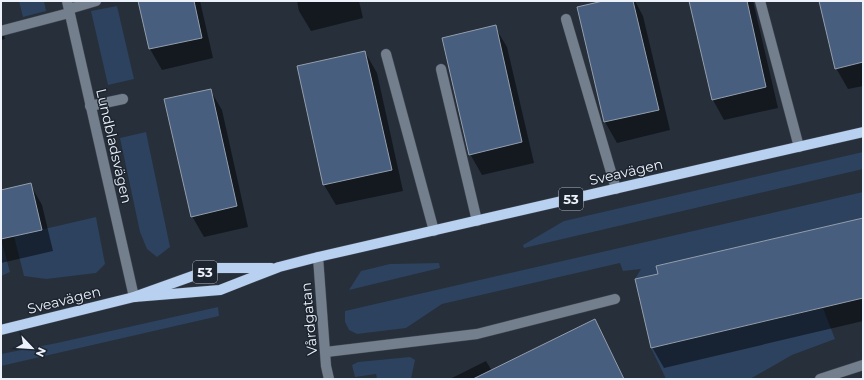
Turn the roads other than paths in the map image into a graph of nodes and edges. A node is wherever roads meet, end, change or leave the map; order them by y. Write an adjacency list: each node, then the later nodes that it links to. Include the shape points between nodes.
1 (96, 1): 3 (street)
2 (760, 1): 11 (street)
3 (68, 8): 5 (street); 9 (street, Lundbladsvägen)
4 (566, 19): 12 (street)
5 (1, 31)
6 (386, 54): 14 (street)
7 (440, 69): 13 (street)
8 (123, 99): 9 (street)
9 (90, 106): 17 (street, Lundbladsvägen)
10 (863, 132): 11 (main road, Sveavägen / 53)
11 (799, 147): 12 (main road, Sveavägen / 53)
12 (616, 189): 13 (main road, Sveavägen / 53)
13 (477, 221): 14 (main road, Sveavägen / 53)
14 (434, 231): 15 (main road, Sveavägen / 53)
15 (318, 257): 16 (main road, Sveavägen / 53); 20 (street, Vårdgatan)
16 (279, 267): 17 (main road, Sveavägen / 53, via 220,290); 17 (main road, Sveavägen / 53, via 215,268)
17 (134, 297): 19 (main road, Sveavägen / 53)
18 (615, 299): 20 (street, via 477,334)
19 (1, 330)
20 (326, 352): 22 (street, Vårdgatan)
21 (863, 365): 23 (street)
22 (327, 377)
23 (820, 379)

